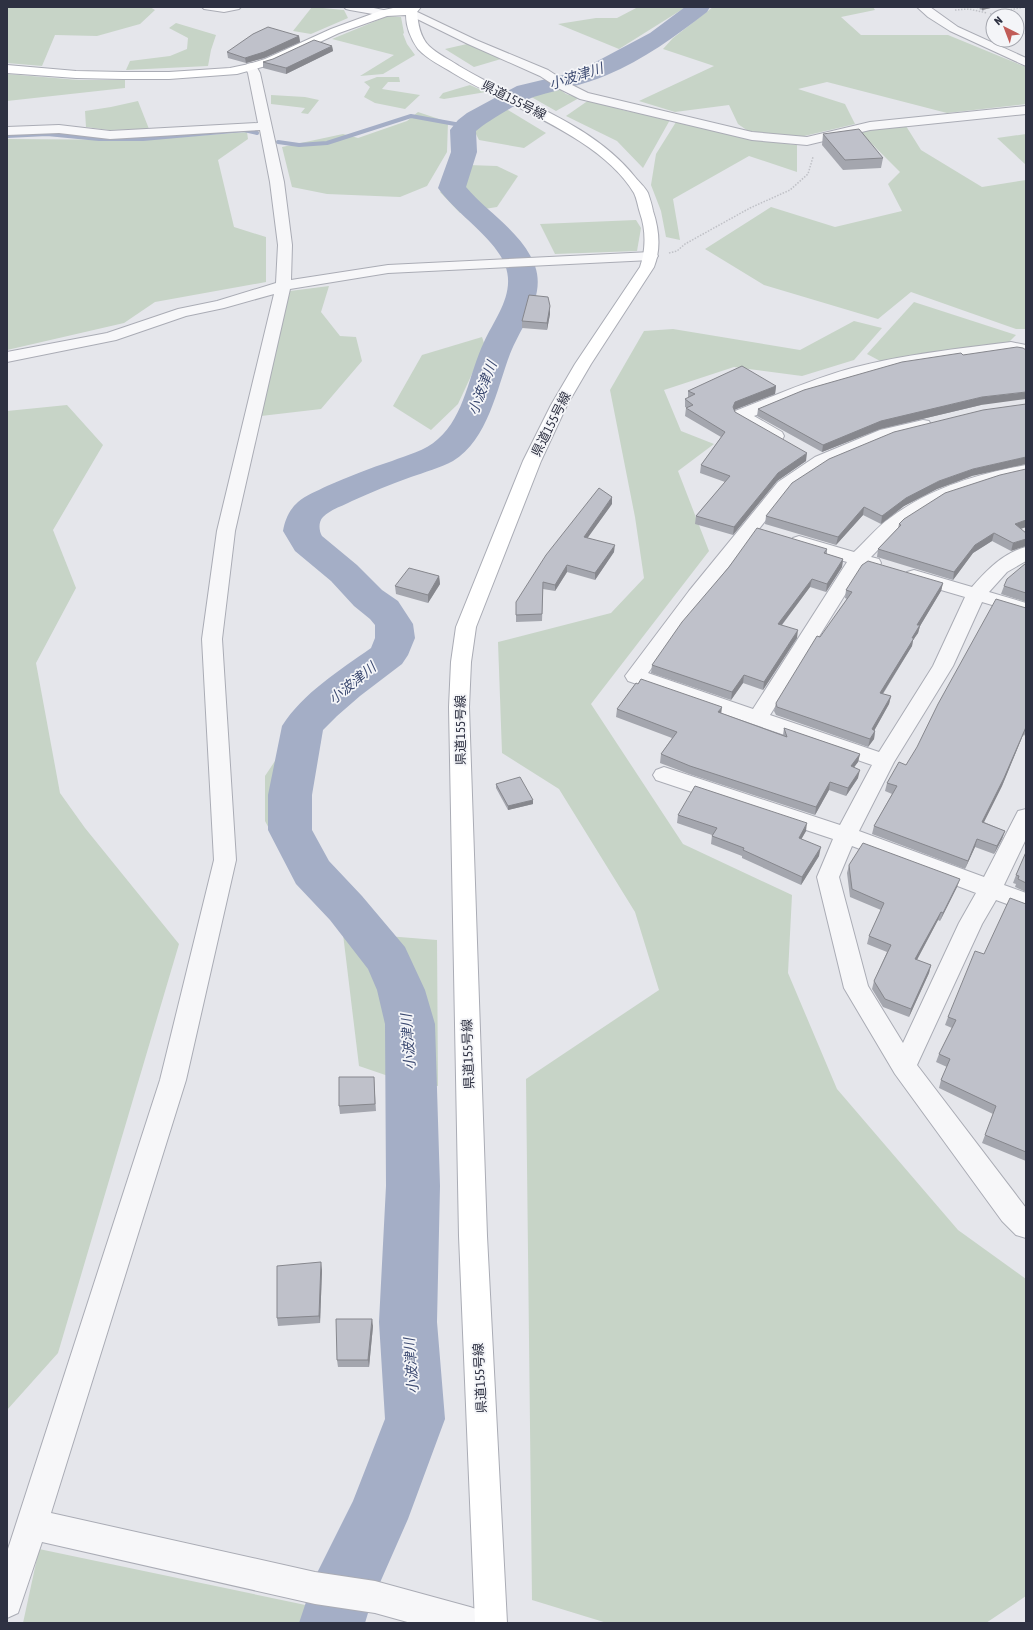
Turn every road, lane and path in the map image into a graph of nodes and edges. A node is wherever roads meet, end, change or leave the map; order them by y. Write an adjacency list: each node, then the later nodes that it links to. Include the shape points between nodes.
1 (208, 7): 2 (street)
2 (235, 7)
3 (350, 7): 6 (street)
4 (923, 7): 8 (street, via 954,29)
5 (413, 10): 6 (main road); 15 (street, via 472,42 544,72 560,84 584,96 752,136); 16 (main road, 県道155号線, via 412,24 416,35 423,47 432,54 474,80 577,134 621,168 641,193 650,222)
6 (384, 13): 10 (main road)
7 (1026, 50): 8 (street)
8 (1014, 57): 9 (street)
9 (1026, 62)
10 (251, 67): 11 (main road, via 157,76 63,74); 13 (street)
11 (7, 69)
12 (1026, 110): 15 (street, via 870,126)
13 (265, 126): 14 (street, via 110,135 59,129); 17 (street, via 277,182 285,244)
14 (7, 131)
15 (807, 141): 16 (path, via 813,156 808,174 790,190 750,208 684,244 677,251)
16 (651, 256): 17 (street, via 388,268); 40 (main road, 県道155号線, via 637,284 583,364 559,405 532,461 466,626 458,707 473,1236)
17 (283, 286): 19 (street, via 219,306 183,312 110,337); 37 (street, via 226,532 212,639 225,860 173,1080)
18 (1026, 350): 21 (street, via 1011,347 874,368 806,389 741,415)
19 (7, 357)
20 (937, 421): 23 (street, via 815,457 784,486)
21 (790, 444)
22 (1026, 470): 25 (street, via 994,476 937,496 895,522)
23 (750, 527): 25 (street); 28 (street, via 635,676)
24 (1026, 553): 26 (street, via 1000,568)
25 (858, 559): 26 (street); 28 (street)
26 (976, 594): 27 (street); 29 (street, via 943,666)
27 (1026, 609)
28 (758, 717): 29 (street)
29 (884, 761): 32 (street)
30 (664, 775): 32 (street)
31 (1026, 818): 33 (street)
32 (846, 835): 33 (street); 35 (street, via 828,877 856,988)
33 (990, 889): 34 (street); 35 (street, via 971,923)
34 (1026, 902)
35 (904, 1067): 36 (street)
36 (1021, 1214)
37 (32, 1524): 38 (street); 39 (street, via 315,1588 375,1597)
38 (7, 1602)
39 (470, 1623)
40 (491, 1623)

